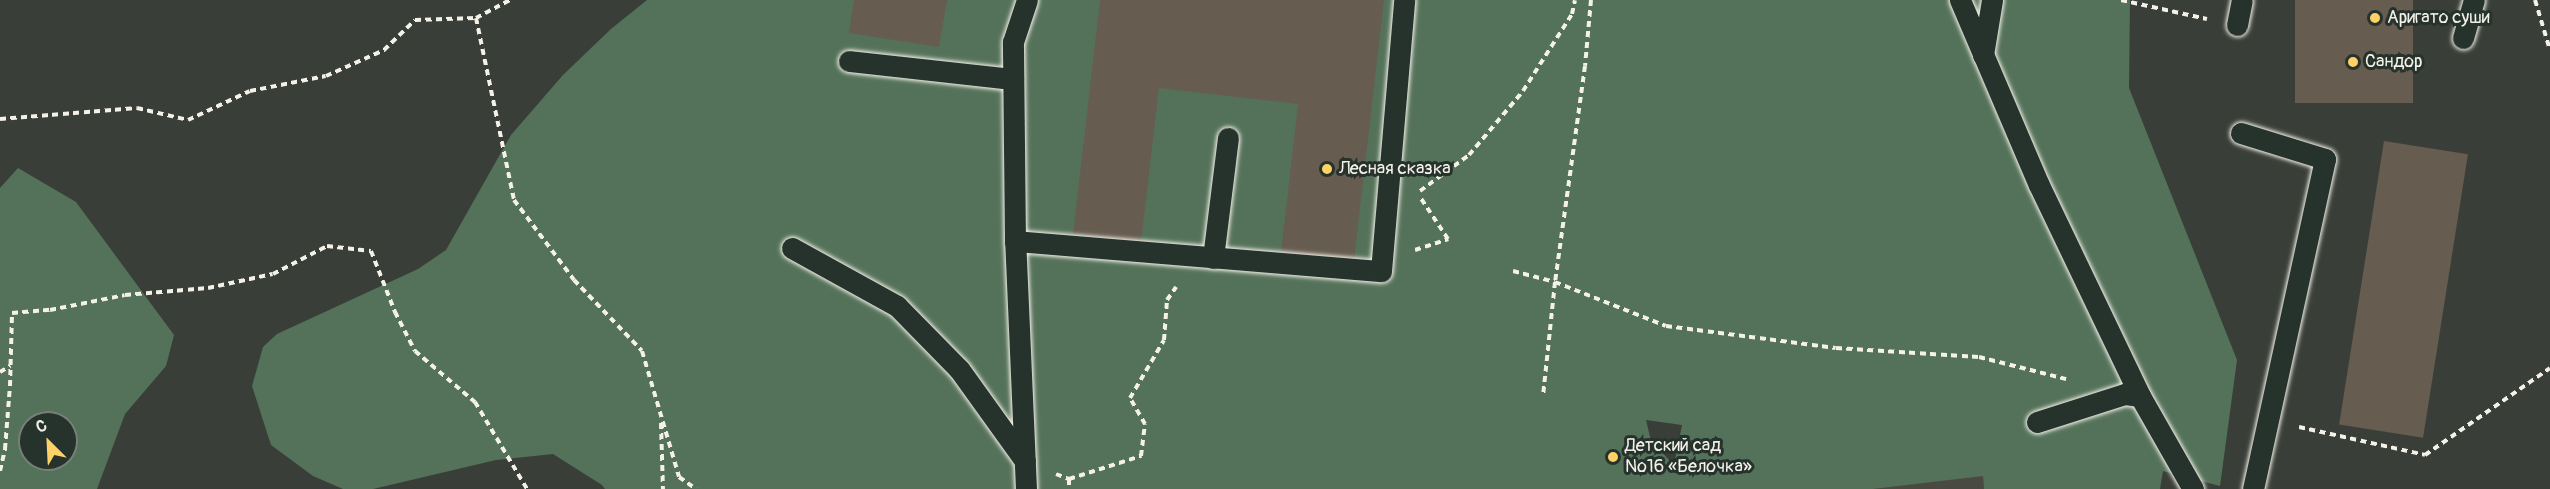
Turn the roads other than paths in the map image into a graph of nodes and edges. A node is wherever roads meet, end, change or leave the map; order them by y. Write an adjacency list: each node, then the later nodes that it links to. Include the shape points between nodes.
1 (1027, 0): 11 (lane, via 1013,42)
2 (1404, 0): 16 (lane, via 1381,271)
3 (1960, 0): 9 (lane)
4 (1992, 0): 9 (lane)
5 (2242, 0): 7 (lane)
6 (2474, 0): 8 (lane)
7 (2237, 25)
8 (2463, 38)
9 (1983, 55): 17 (lane, via 2039,185)
10 (849, 61): 11 (lane)
11 (1013, 78): 14 (lane)
12 (2241, 132): 22 (lane, via 2325,159)
13 (1228, 138): 16 (lane)
14 (1015, 241): 16 (lane); 19 (lane)
15 (792, 248): 19 (lane, via 897,306 959,369)
16 (1205, 257)
17 (2140, 396): 18 (lane, via 2125,394); 21 (lane)
18 (2037, 422)
19 (1025, 462): 20 (lane)
20 (1026, 489)
21 (2193, 489)
22 (2253, 489)

